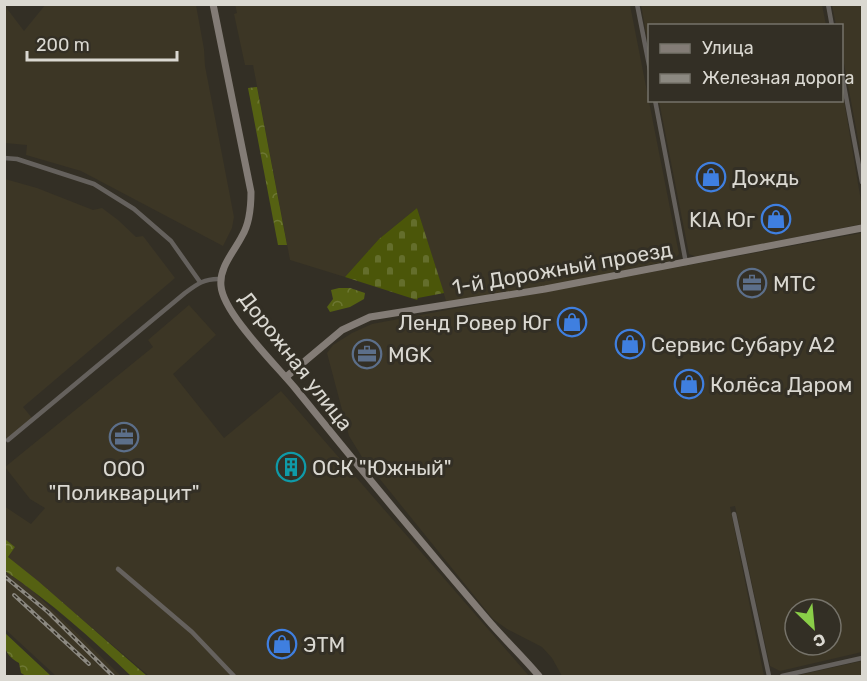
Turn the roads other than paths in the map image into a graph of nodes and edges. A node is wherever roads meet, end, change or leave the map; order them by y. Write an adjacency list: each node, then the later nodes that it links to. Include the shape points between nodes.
1 (213, 4): 12 (main road, Дорожная улица, via 251,192 248,223)
2 (637, 4): 5 (street)
3 (828, 4): 4 (street)
4 (832, 24)
5 (648, 60)
6 (843, 80): 9 (street)
7 (655, 102): 11 (street)
8 (4, 158): 13 (street, via 94,184 134,209 171,241)
9 (862, 182)
10 (862, 228): 11 (main road, 1-й Дорожный проезд)
11 (686, 262): 14 (main road, 1-й Дорожный проезд, via 452,306 370,317 342,330)
12 (221, 279): 13 (street); 14 (main road, Дорожная улица, via 229,306)
13 (200, 282): 15 (street)
14 (286, 377): 20 (main road, Дорожная улица, via 489,622)
15 (8, 440)
16 (735, 514): 21 (street)
17 (118, 569): 19 (street, via 192,632)
18 (862, 658): 22 (street)
19 (234, 676)
20 (539, 676)
21 (769, 676)
22 (782, 676)

